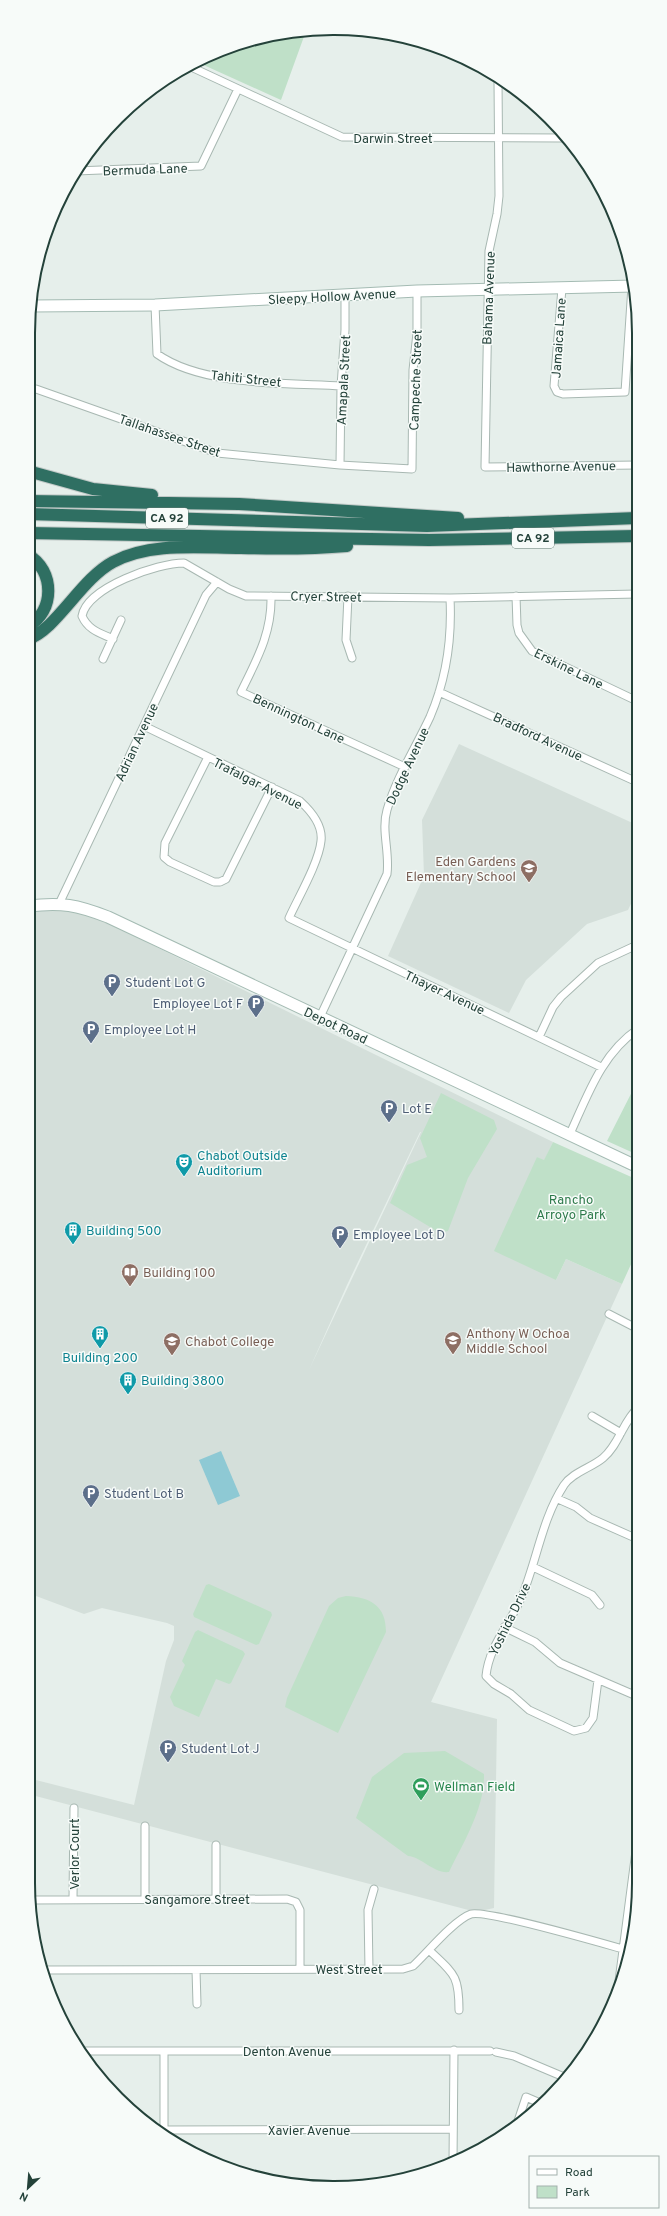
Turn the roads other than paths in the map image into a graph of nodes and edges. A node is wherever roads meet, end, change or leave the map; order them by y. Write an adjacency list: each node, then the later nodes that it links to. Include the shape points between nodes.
1 (195, 69): 3 (street, Darwin Street)
2 (498, 84): 5 (street, Bahama Avenue)
3 (238, 89): 5 (street, Darwin Street, via 342,137); 6 (street, Bermuda Lane, via 200,166)
4 (559, 138): 5 (street, Darwin Street)
5 (499, 139): 9 (street, Bahama Avenue, via 499,196 489,251)
6 (83, 171)
7 (628, 286): 8 (street, Sleepy Hollow Avenue)
8 (562, 288): 9 (street, Sleepy Hollow Avenue); 14 (street, Jamaica Lane, via 555,389 563,394 624,392)
9 (489, 289): 10 (street, Sleepy Hollow Avenue); 19 (street, Bahama Avenue)
10 (417, 291): 11 (street, Sleepy Hollow Avenue); 20 (street, Campeche Street)
11 (345, 296): 12 (street, Sleepy Hollow Avenue); 15 (street, Amapala Street)
12 (155, 305): 13 (street, Sleepy Hollow Avenue); 15 (street, Tahiti Street, via 157,354 170,362 215,378)
13 (37, 306)
14 (631, 312)
15 (341, 386): 18 (street, Amapala Street)
16 (35, 389): 18 (street, Tallahassee Street, via 217,453)
17 (632, 464): 19 (street, Hawthorne Avenue)
18 (340, 465): 20 (street, Tallahassee Street)
19 (485, 467)
20 (412, 469)
21 (35, 473): 23 (highway, via 93,489)
22 (35, 501): 23 (highway)
23 (219, 504): 26 (highway, via 429,517)
24 (35, 514): 26 (highway, CA 92, via 427,526)
25 (632, 518): 26 (highway, CA 92)
26 (555, 521)
27 (35, 533): 29 (highway, CA 92)
28 (632, 536): 29 (highway, CA 92)
29 (429, 540): 39 (highway, via 310,549 195,548 132,553 104,567 45,628)
30 (35, 562): 38 (highway, via 44,571 49,588 43,610)
31 (216, 582): 33 (street, Cryer Street, via 246,596); 40 (street, Cryer Street, via 184,563 176,563 134,575 105,590 88,604 82,616 91,629); 45 (street, Adrian Avenue, via 206,594)
32 (632, 594): 35 (street, Cryer Street)
33 (271, 596): 34 (street, Cryer Street); 47 (street, Bennington Lane, via 272,616 266,640 241,692)
34 (348, 596): 36 (street, Cryer Street); 41 (street, via 346,640)
35 (516, 596): 36 (street, Cryer Street); 44 (street, Erskine Lane, via 519,633 532,651)
36 (450, 598): 43 (street, Dodge Avenue, via 448,654)
37 (121, 620): 40 (street)
38 (35, 622)
39 (35, 634)
40 (113, 639): 42 (street)
41 (352, 658)
42 (103, 659)
43 (439, 692): 47 (street, Dodge Avenue); 48 (street, Bradford Avenue)
44 (632, 699)
45 (144, 726): 46 (street, Trafalgar Avenue); 50 (street, Adrian Avenue)
46 (208, 757): 49 (street, Trafalgar Avenue); 49 (street, via 165,843 164,857 170,862 214,882 226,879)
47 (405, 767): 54 (street, Dodge Avenue, via 386,812 387,874)
48 (632, 780)
49 (272, 787): 52 (street, Trafalgar Avenue, via 300,801 316,821 320,832 321,841 317,855)
50 (59, 904): 51 (street, Depot Road); 55 (street, Depot Road, via 81,906 108,917)
51 (35, 906)
52 (289, 918): 54 (street, Thayer Avenue)
53 (632, 948): 57 (street, via 598,963 561,997 553,1007)
54 (353, 949): 55 (street, Dodge Avenue); 57 (street, Thayer Avenue)
55 (320, 1017): 59 (street, Depot Road)
56 (632, 1034): 58 (street, via 621,1042)
57 (539, 1037): 58 (street, Thayer Avenue)
58 (601, 1067): 59 (street)
59 (568, 1136): 60 (street, Depot Road)
60 (632, 1164)
61 (609, 1314): 62 (street)
62 (632, 1326)
63 (592, 1416): 65 (street)
64 (632, 1417): 65 (street, Yoshida Drive)
65 (621, 1434): 66 (street, Yoshida Drive, via 604,1457 568,1479)
66 (558, 1499): 67 (street, via 576,1507 590,1518); 68 (street, Yoshida Drive, via 543,1530)
67 (632, 1537)
68 (533, 1567): 69 (street, via 592,1595); 70 (street, Yoshida Drive, via 522,1598)
69 (600, 1606)
70 (504, 1627): 71 (street, via 536,1642 560,1663); 71 (street, Yoshida Drive, via 488,1663 486,1676 529,1710 574,1731 586,1728 593,1718)
71 (598, 1680): 72 (street)
72 (632, 1694)
73 (74, 1808): 79 (street, Verlor Court)
74 (145, 1826): 80 (street)
75 (216, 1845): 77 (street)
76 (374, 1889): 84 (street, via 368,1910)
77 (216, 1899): 80 (street, Sangamore Street); 83 (street, Sangamore Street, via 287,1899 296,1902 300,1910)
78 (36, 1900): 79 (street, Sangamore Street)
79 (73, 1900): 80 (street, Sangamore Street)
80 (145, 1900)
81 (624, 1949): 82 (street, West Street, via 496,1916 472,1913 458,1922)
82 (430, 1951): 84 (street, West Street, via 408,1968); 88 (street, via 456,1976 459,1987)
83 (300, 1969): 84 (street, West Street); 86 (street, West Street)
84 (369, 1969)
85 (48, 1970): 86 (street, West Street)
86 (196, 1970): 87 (street)
87 (197, 2004)
88 (459, 2010)
89 (454, 2050): 90 (street, Denton Avenue); 92 (street, Denton Avenue, via 493,2051 514,2056); 96 (street)
90 (164, 2052): 91 (street, Denton Avenue); 95 (street)
91 (89, 2053)
92 (561, 2076)
93 (536, 2101): 94 (street, via 526,2097)
94 (520, 2115)
95 (164, 2128)
96 (454, 2129): 97 (street, Xavier Avenue); 98 (street)
97 (171, 2133)
98 (453, 2156)

